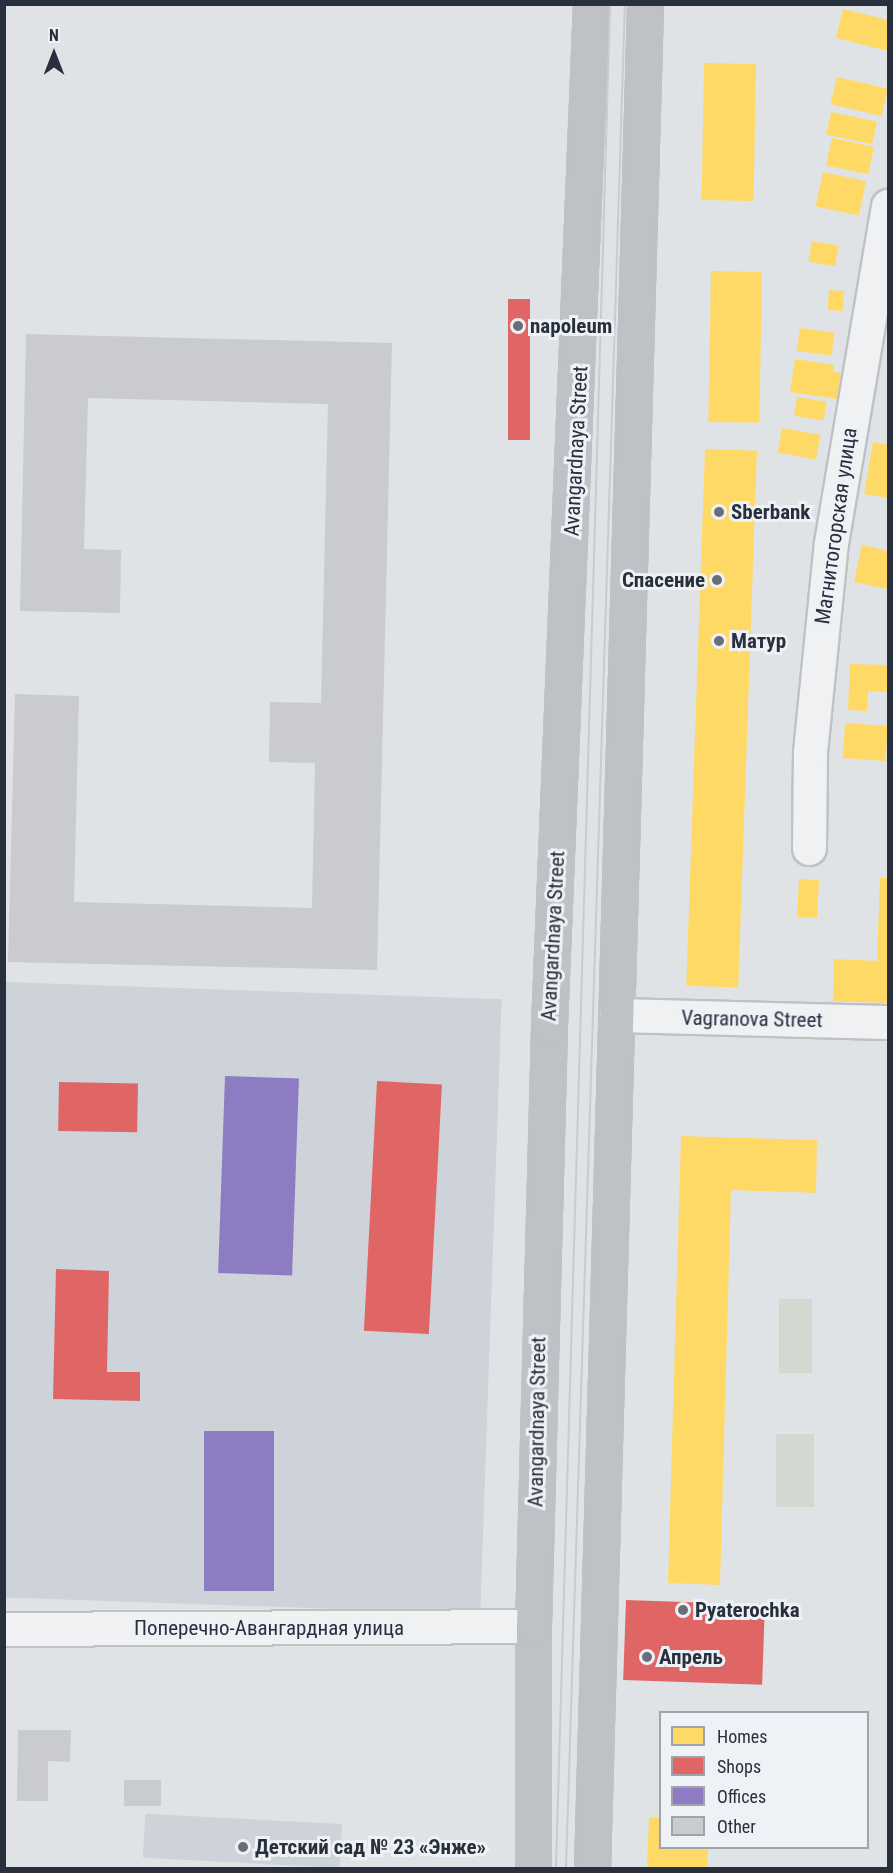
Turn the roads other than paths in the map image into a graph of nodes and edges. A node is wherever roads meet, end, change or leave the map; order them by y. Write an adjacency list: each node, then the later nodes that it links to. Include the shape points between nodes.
1 (591, 4): 7 (main road, Avangardnaya Street, via 549,1026)
2 (645, 4): 5 (main road)
3 (888, 206): 4 (street, Магнитогорская улица, via 831,543 810,752)
4 (809, 848)
5 (616, 1015): 6 (street, Vagranova Street); 10 (main road)
6 (888, 1022)
7 (532, 1626): 8 (street, Поперечно-Авангардная улица); 9 (main road, Avangardnaya Street)
8 (4, 1629)
9 (532, 1869)
10 (592, 1869)

